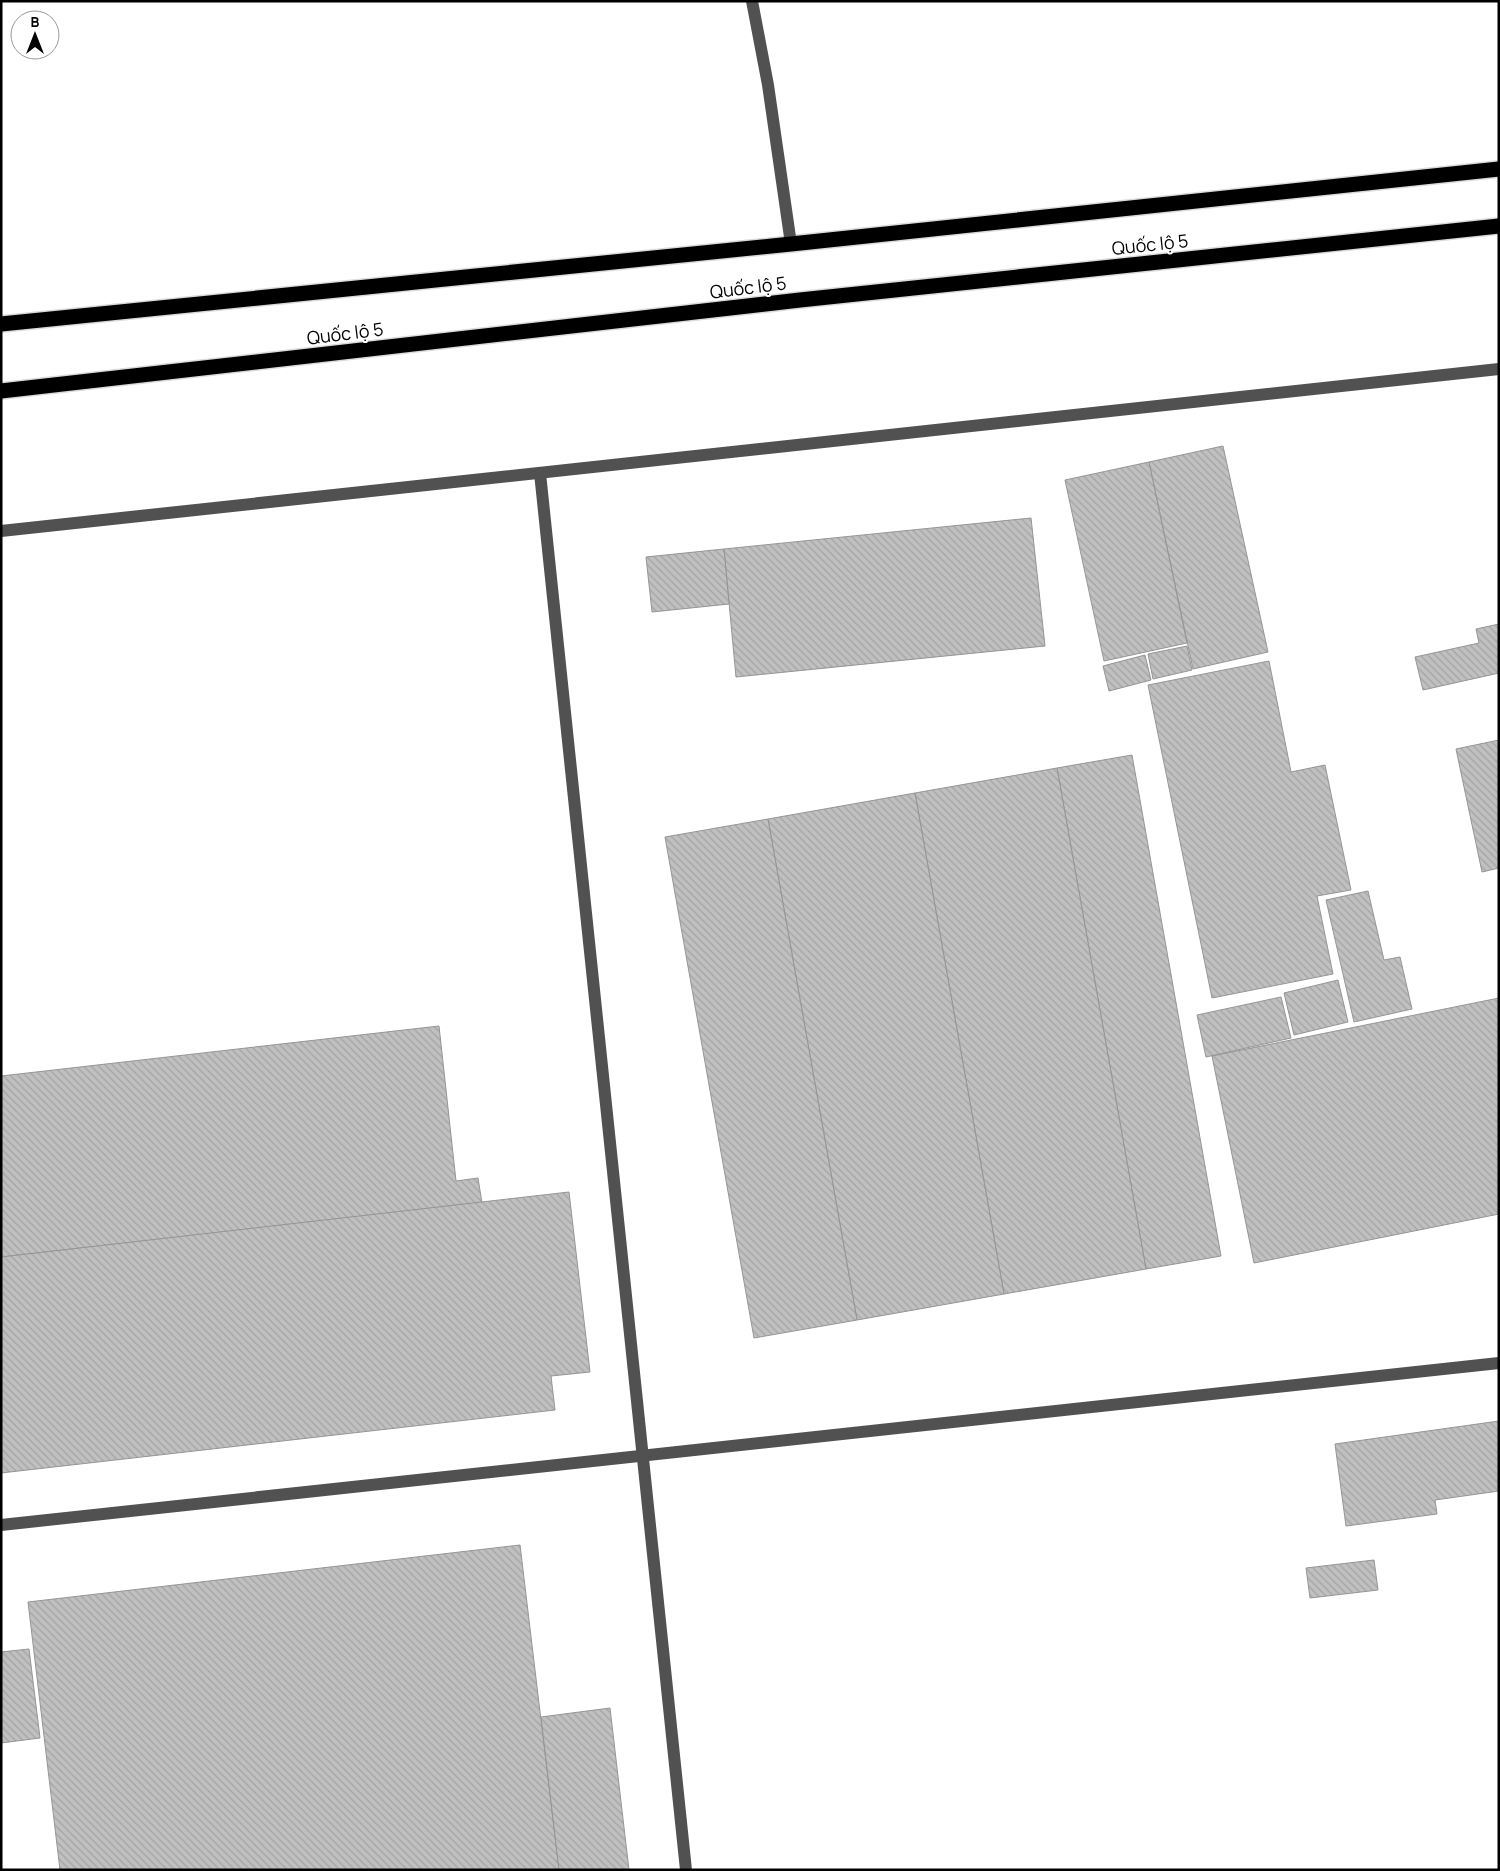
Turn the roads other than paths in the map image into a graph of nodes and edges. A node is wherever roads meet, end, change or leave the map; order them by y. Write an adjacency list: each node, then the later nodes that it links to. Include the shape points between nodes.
1 (752, 1): 4 (street)
2 (1499, 168): 4 (highway)
3 (1499, 226): 7 (highway, Quốc lộ 5, via 800,300)
4 (791, 244): 5 (highway)
5 (1, 324)
6 (1499, 369): 8 (street)
7 (1, 391)
8 (540, 473): 9 (street); 11 (street)
9 (1, 531)
10 (1499, 1364): 11 (street)
11 (642, 1456): 12 (street); 13 (street)
12 (1, 1525)
13 (686, 1870)

